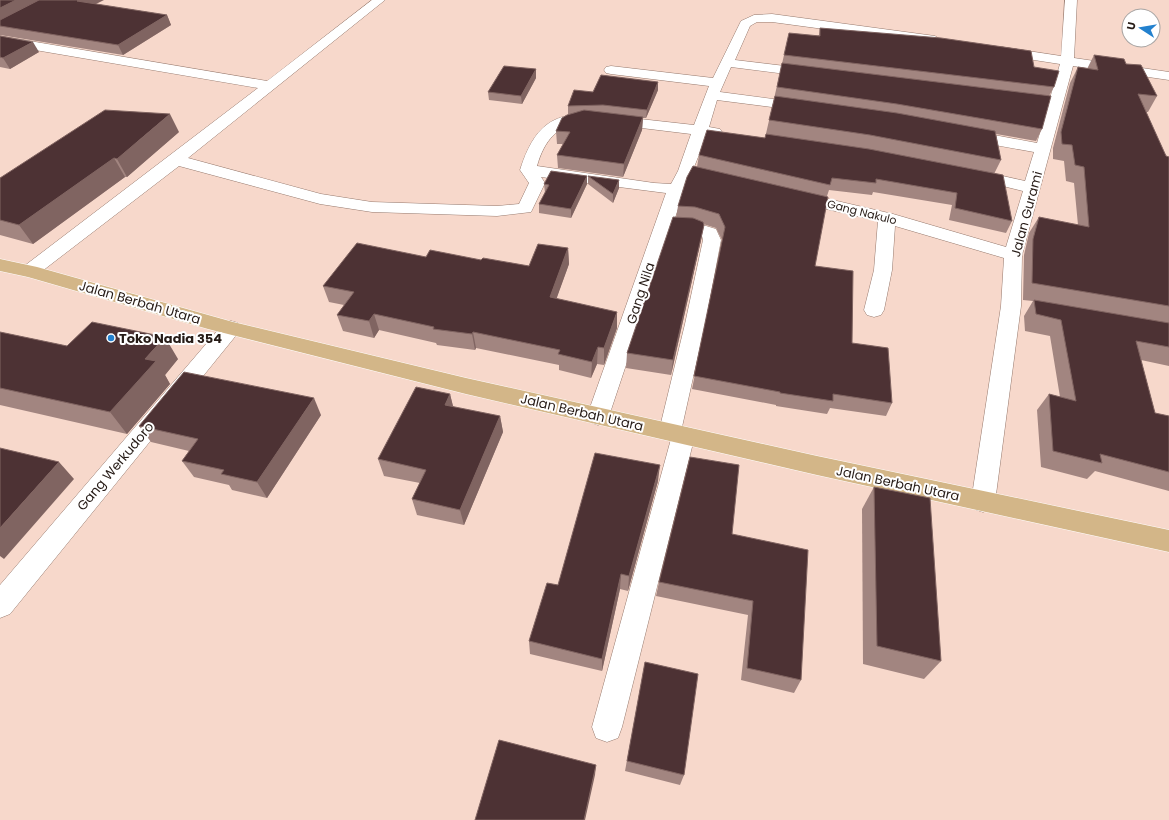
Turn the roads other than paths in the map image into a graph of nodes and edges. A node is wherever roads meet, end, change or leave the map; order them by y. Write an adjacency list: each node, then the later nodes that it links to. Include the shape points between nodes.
1 (379, 0): 11 (street)
2 (1071, 0): 6 (street, Jalan Gurami)
3 (0, 40): 11 (street)
4 (950, 43): 7 (street, Gang Nila, via 772,18 754,19 745,24)
5 (992, 50): 6 (street)
6 (1067, 62): 10 (street); 17 (street, Jalan Gurami, via 1048,103)
7 (728, 63): 9 (street); 12 (street, Gang Nila)
8 (612, 70): 12 (street)
9 (823, 75)
10 (1169, 76)
11 (270, 86): 18 (street)
12 (716, 89): 13 (street); 14 (street, Gang Nila)
13 (814, 109)
14 (701, 130): 16 (street); 19 (street, via 584,116 570,117 556,124 544,135 532,155); 22 (street, Gang Nila, via 694,173)
15 (950, 132): 17 (street)
16 (732, 135)
17 (1043, 149): 21 (street, Jalan Gurami)
18 (176, 160): 19 (street, via 320,198 393,209 497,211 525,208 537,183); 28 (street)
19 (528, 170): 22 (street)
20 (962, 172): 21 (street)
21 (1033, 188): 26 (street, Jalan Gurami)
22 (676, 189): 25 (street, Gang Nila)
23 (779, 193): 24 (street, Gang Nakulo)
24 (887, 218): 26 (street, Gang Nakulo); 29 (street, via 883,270)
25 (662, 225): 31 (street, Gang Nila); 32 (street, via 704,230 710,233 712,240)
26 (1013, 255): 33 (street, Jalan Gurami, via 1019,307)
27 (0, 265): 28 (main road, Jalan Berbah Utara)
28 (30, 271): 30 (main road, Jalan Berbah Utara)
29 (874, 310)
30 (231, 328): 31 (main road, Jalan Berbah Utara); 35 (street, Gang Werkudoro)
31 (598, 416): 32 (main road, Jalan Berbah Utara)
32 (677, 433): 33 (main road, Jalan Berbah Utara); 36 (street)
33 (983, 502): 34 (main road, Jalan Berbah Utara)
34 (1169, 541)
35 (0, 604)
36 (606, 728)

